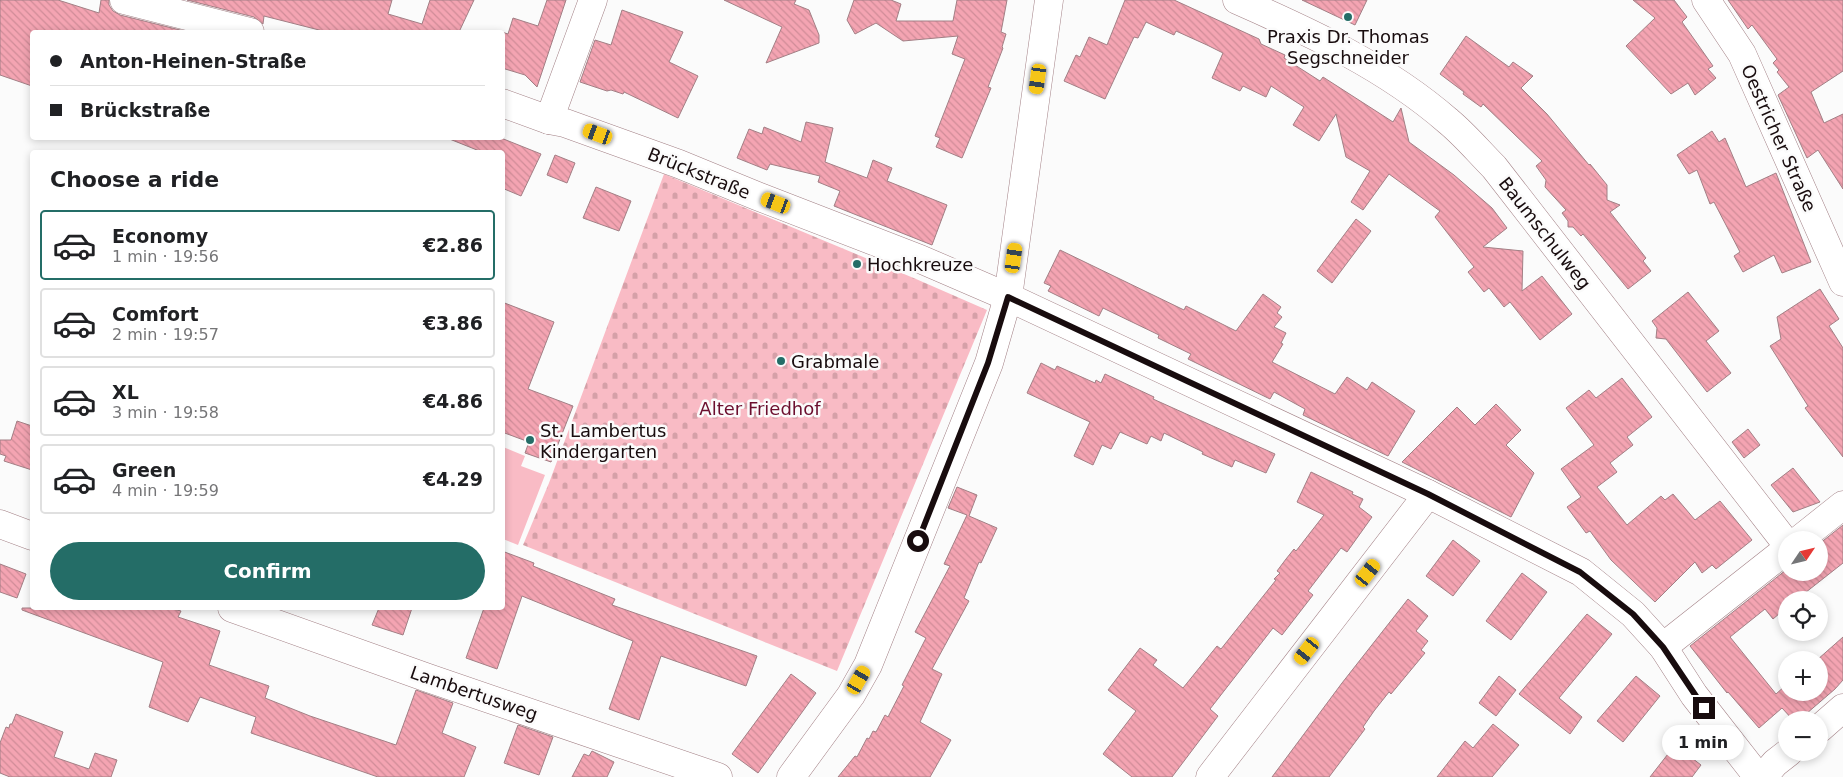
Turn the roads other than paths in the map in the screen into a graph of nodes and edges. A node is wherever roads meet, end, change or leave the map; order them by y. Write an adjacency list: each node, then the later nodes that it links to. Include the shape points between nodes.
1 (124, 0): 6 (street)
2 (593, 0): 8 (street)
3 (1049, 0): 10 (street)
4 (1237, 0): 15 (street, Baumschulweg, via 1306,30 1383,72 1455,128 1494,167)
5 (1706, 0): 9 (street, Oestricher Straße, via 1742,54)
6 (242, 30)
7 (505, 104): 8 (street, Brückstraße)
8 (549, 120): 10 (street, Brückstraße, via 679,164 920,258)
9 (1843, 282)
10 (1008, 297): 11 (street, Brückstraße); 24 (street, via 988,363 868,665 851,695)
11 (1428, 494): 19 (street, Brückstraße, via 1580,572 1633,614); 25 (street)
12 (1843, 505): 14 (street)
13 (0, 524): 16 (street)
14 (1810, 531)
15 (1778, 533)
16 (30, 535)
17 (1778, 556): 19 (street)
18 (238, 610): 23 (street, Lambertusweg)
19 (1663, 647): 26 (street, Brückstraße, via 1694,695)
20 (1843, 708): 21 (street)
21 (1828, 721)
22 (1778, 761): 27 (street)
23 (718, 777)
24 (791, 777)
25 (1210, 777)
26 (1758, 777)
27 (1763, 777)

